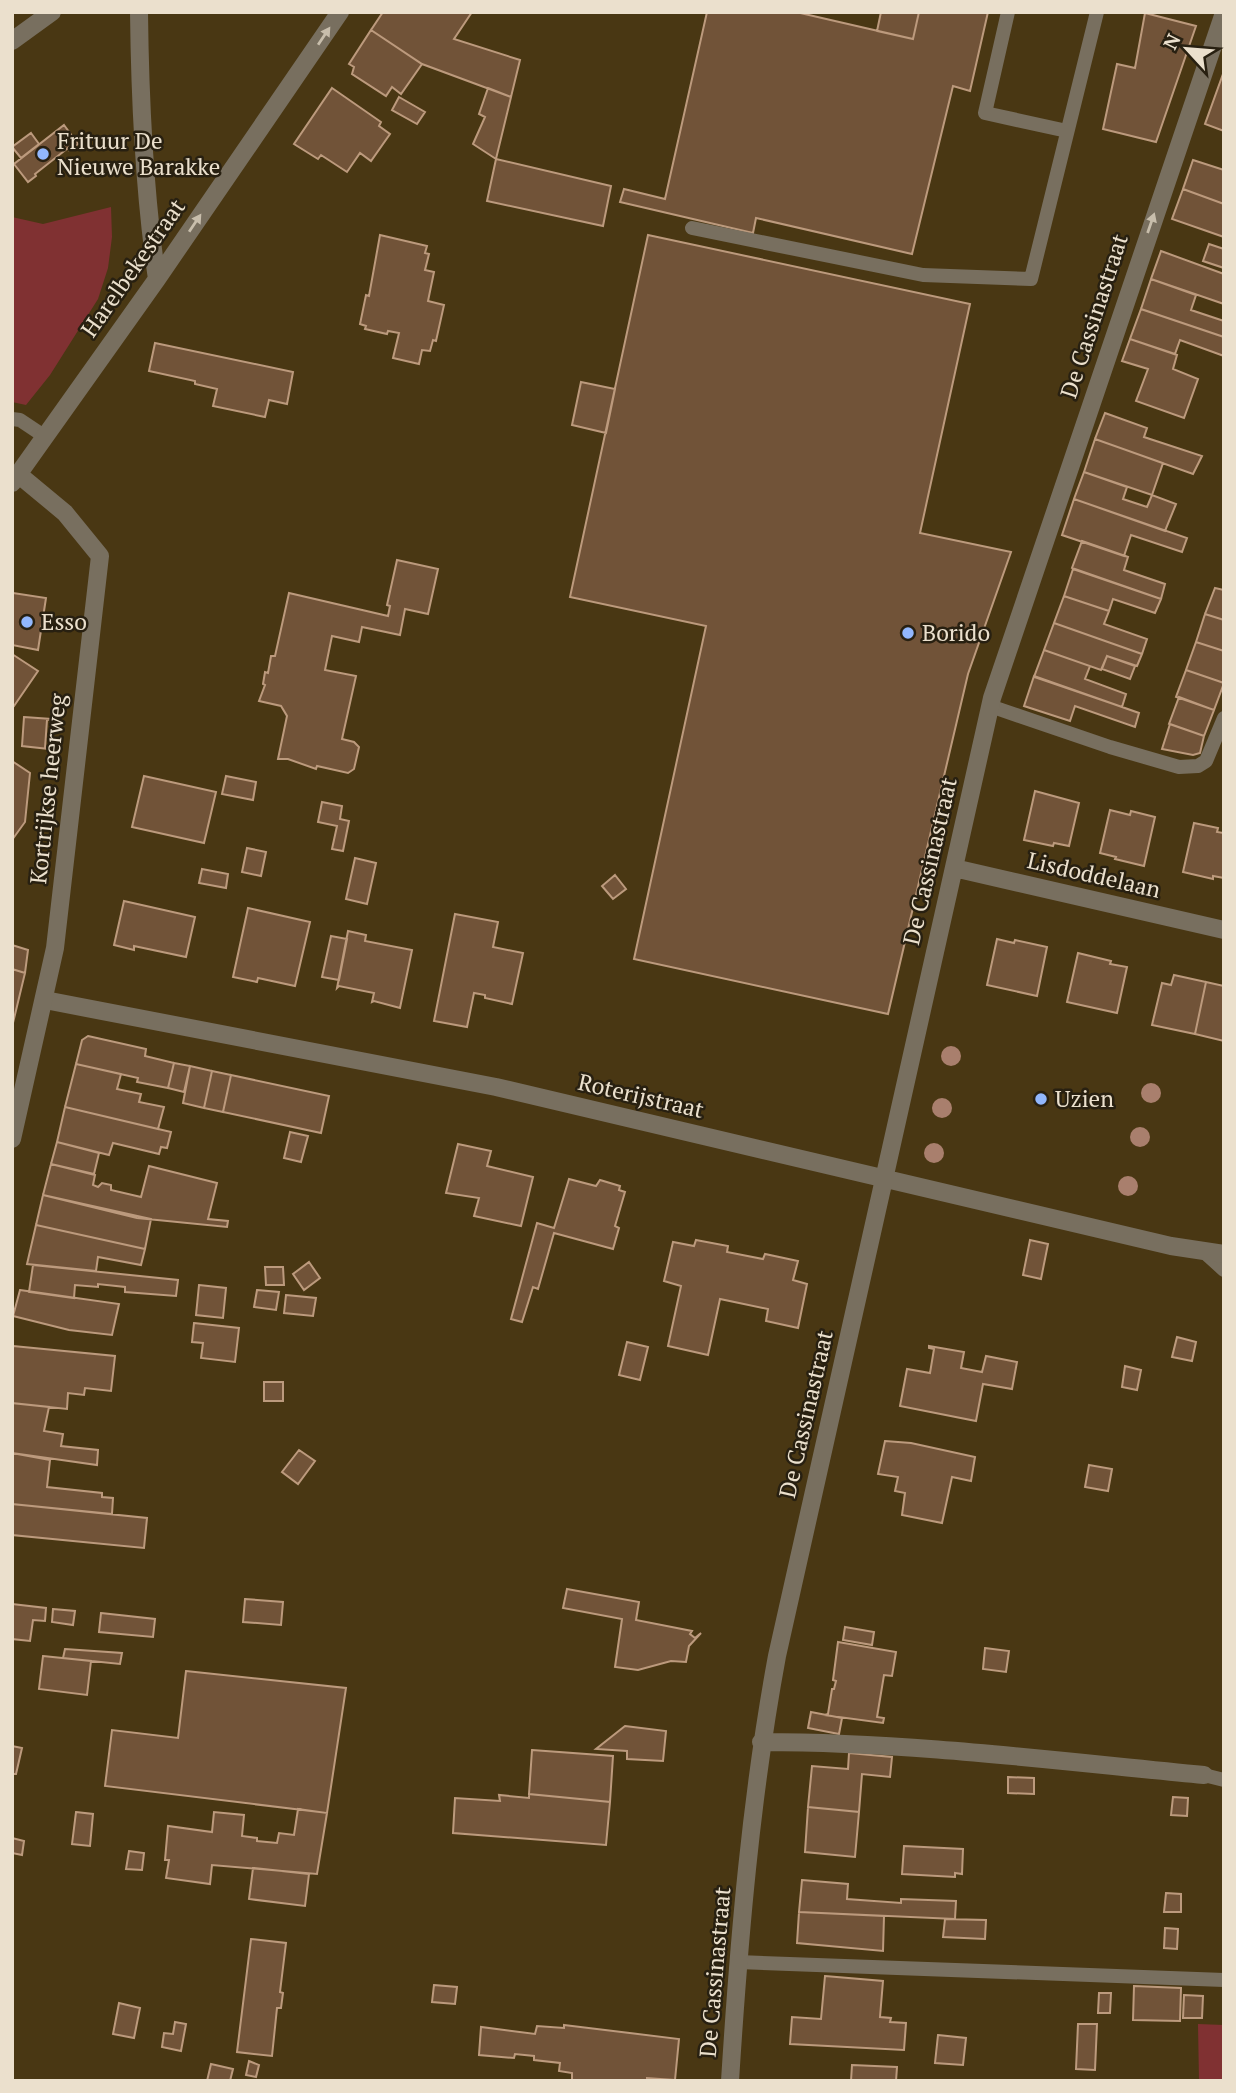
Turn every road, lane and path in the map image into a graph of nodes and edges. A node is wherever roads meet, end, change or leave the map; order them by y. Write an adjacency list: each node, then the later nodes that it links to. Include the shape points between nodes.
1 (52, 12): 7 (street)
2 (139, 12): 10 (street, via 140,101)
3 (340, 12): 10 (street, Harelbekestraat, one-way to 3)
4 (1007, 12): 8 (lane, via 985,113)
5 (1097, 12): 8 (lane)
6 (1224, 13): 14 (street, De Cassinastraat, one-way to 6)
7 (12, 41)
8 (1067, 131): 9 (lane, via 1031,279 923,275)
9 (692, 228)
10 (156, 279): 12 (street, Harelbekestraat)
11 (12, 419): 12 (lane)
12 (44, 436): 13 (street, Harelbekestraat)
13 (15, 479): 18 (street, Kortrijkse heerweg, via 65,513 100,556 55,948)
14 (990, 706): 15 (lane, via 1179,767 1206,761); 16 (street, De Cassinastraat)
15 (1224, 718)
16 (954, 868): 17 (street, Lisdoddelaan); 20 (street, De Cassinastraat)
17 (1224, 930)
18 (45, 1000): 19 (street, Kortrijkse heerweg); 20 (street, Roterijstraat, via 496,1087)
19 (12, 1139)
20 (884, 1178): 21 (street, Roterijstraat); 24 (street, De Cassinastraat)
21 (1202, 1250): 22 (street, Roterijstraat); 23 (lane)
22 (1224, 1254)
23 (1224, 1270)
24 (761, 1742): 25 (street, via 949,1750); 27 (street, De Cassinastraat)
25 (1204, 1776): 26 (lane)
26 (1224, 1780)
27 (738, 1962): 28 (lane); 29 (street, De Cassinastraat)
28 (1224, 1980)
29 (730, 2081)

